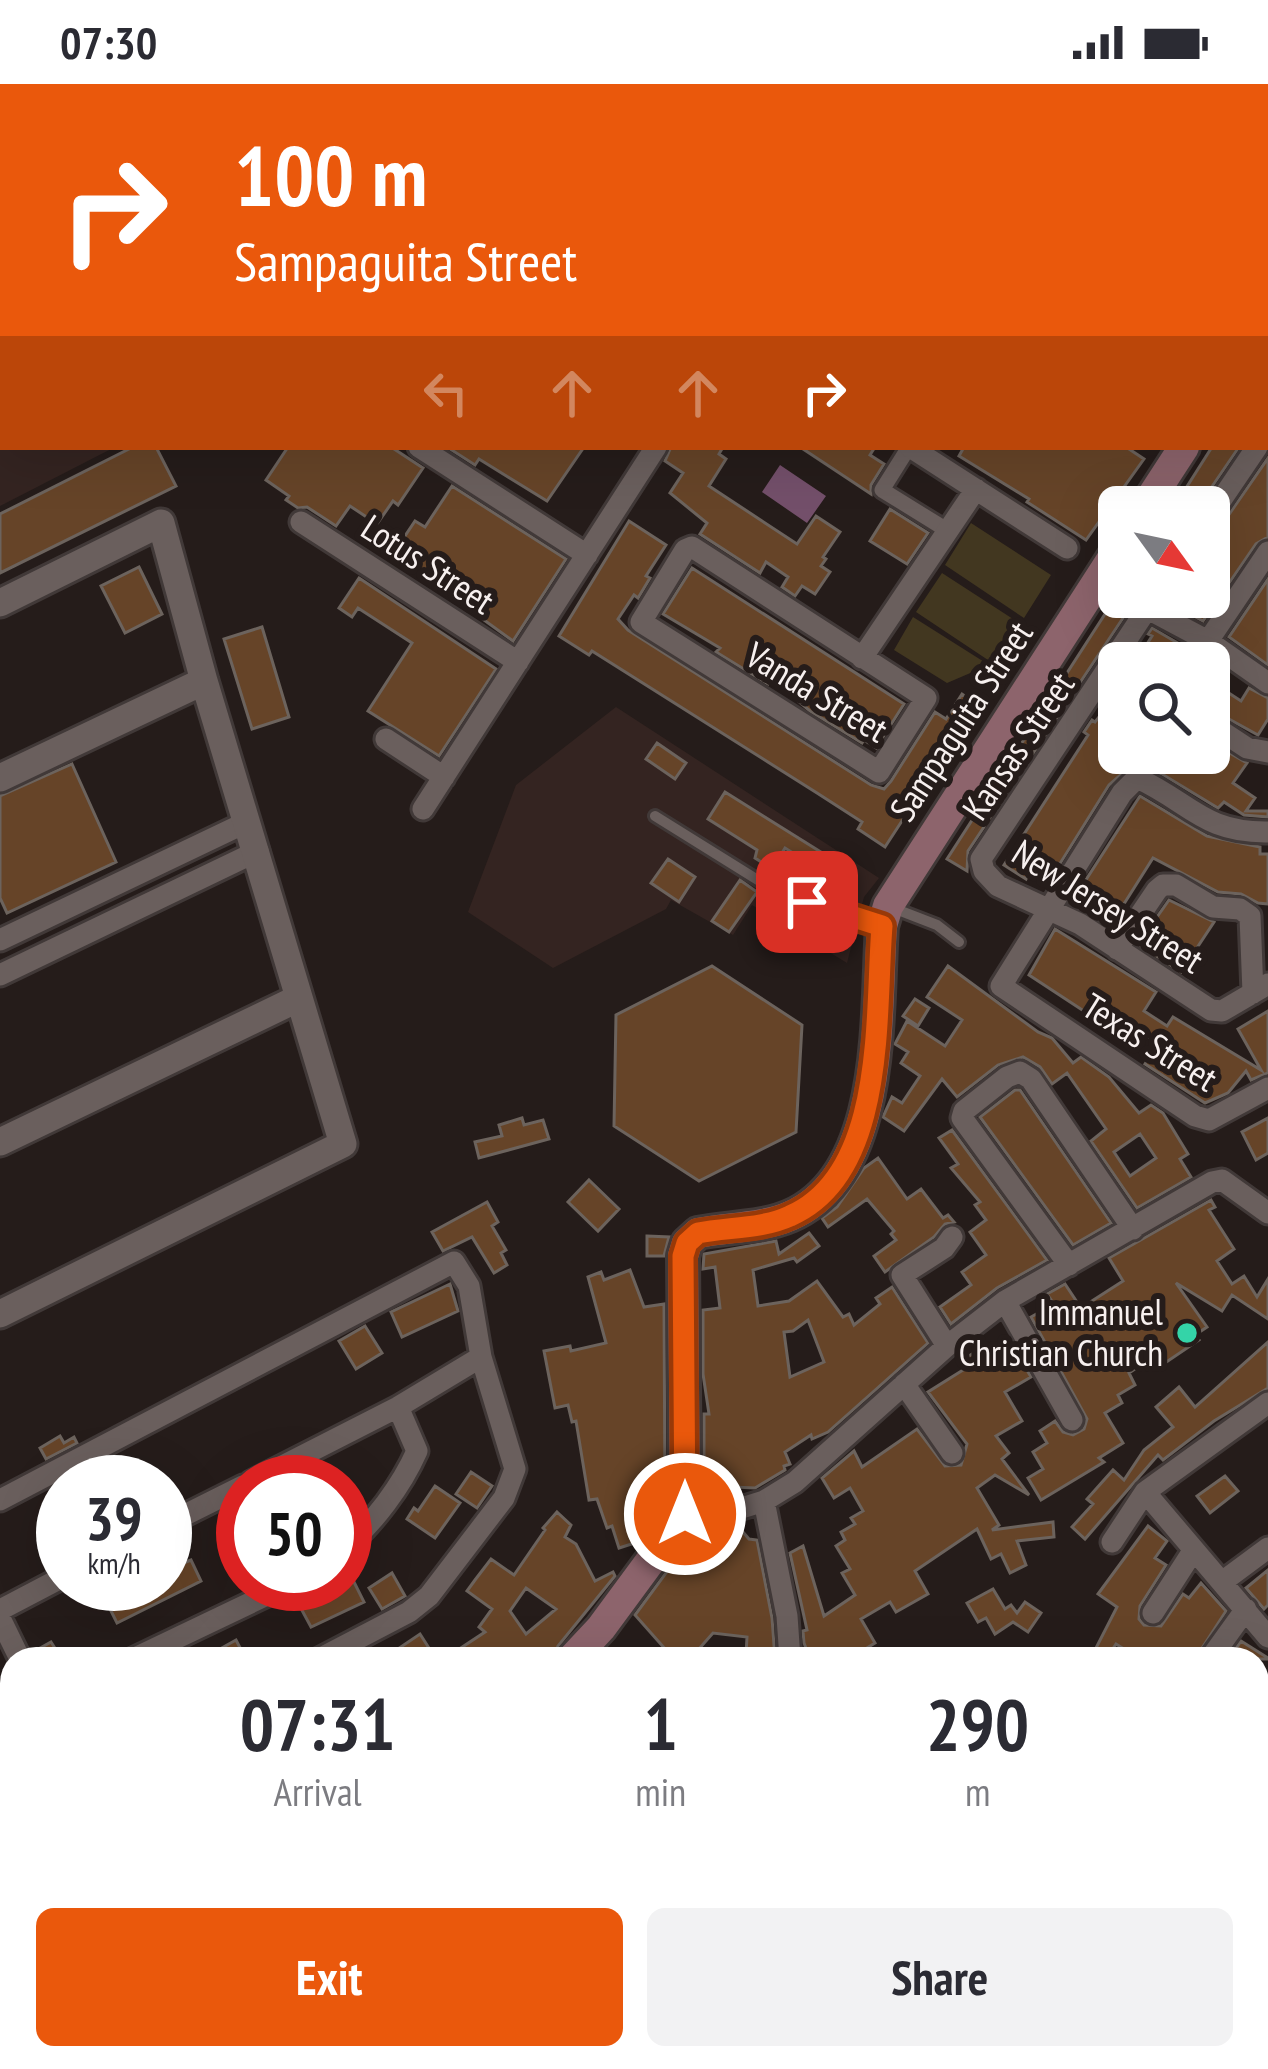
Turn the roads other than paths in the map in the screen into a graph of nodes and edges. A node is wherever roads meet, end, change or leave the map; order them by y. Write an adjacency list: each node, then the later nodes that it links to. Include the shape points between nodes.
1 (424, 450): 14 (street)
2 (654, 450): 14 (street)
3 (908, 450): 11 (street, via 882,490)
4 (915, 450): 9 (street)
5 (1182, 450): 7 (main road)
6 (1255, 450): 8 (street)
7 (1159, 486)
8 (1230, 487)
9 (976, 489): 11 (street); 12 (street)
10 (302, 522): 20 (street, Lotus Street)
11 (950, 532): 19 (street)
12 (1066, 548)
13 (1268, 552): 18 (street)
14 (587, 555): 20 (street)
15 (1098, 581): 36 (main road, Sampaguita Street)
16 (0, 603): 22 (street, via 161,523)
17 (1174, 618): 18 (street, Kansas Street)
18 (1208, 641): 21 (street, Kansas Street)
19 (862, 658): 19 (street, Vanda Street, via 692,547 641,619 874,772 926,703)
20 (518, 662): 27 (street)
21 (1267, 679)
22 (204, 681): 28 (street); 31 (street)
23 (1098, 691): 34 (street, Kansas Street)
24 (1230, 737): 26 (street)
25 (386, 740): 27 (street)
26 (1268, 752)
27 (444, 777): 29 (street)
28 (0, 778)
29 (423, 808)
30 (655, 816): 36 (lane, via 774,890)
31 (247, 822): 33 (street); 37 (street)
32 (1268, 832): 35 (street, via 1210,823 1137,778)
33 (258, 851): 40 (street); 42 (street)
34 (981, 859): 35 (street, New Jersey Street, via 998,886)
35 (1048, 910): 39 (street, New Jersey Street); 43 (street, Texas Street, via 1001,986 1195,1116 1209,1120)
36 (885, 916): 38 (lane, via 938,926); 62 (main road, Sampaguita Street, via 868,1109 855,1141 822,1193 791,1216 698,1233 687,1243)
37 (0, 940)
38 (959, 942)
39 (1117, 949): 41 (street, New Jersey Street, via 1211,1010); 41 (street, via 1157,890 1177,885 1250,916)
40 (0, 975)
41 (1260, 988)
42 (298, 998): 44 (street); 50 (street, via 343,1144)
43 (1268, 1088)
44 (0, 1142)
45 (1268, 1214): 46 (street, via 1212,1181)
46 (1133, 1229): 48 (street); 48 (street, via 1031,1079 1020,1072 1006,1077 962,1118)
47 (952, 1237): 51 (street, via 902,1275)
48 (1069, 1264): 49 (street)
49 (1005, 1301): 51 (street); 56 (street)
50 (0, 1314)
51 (947, 1346): 53 (street)
52 (481, 1358): 55 (street); 60 (street, via 469,1286 454,1262); 76 (street, via 515,1469 504,1498 429,1596)
53 (904, 1384): 57 (street); 61 (street)
54 (1268, 1402): 59 (street)
55 (398, 1407): 58 (street); 63 (street, via 417,1451)
56 (1072, 1420)
57 (952, 1453)
58 (304, 1455)
59 (1145, 1492): 64 (street); 66 (street)
60 (0, 1500)
61 (764, 1502): 62 (street); 78 (street)
62 (685, 1514): 77 (main road)
63 (372, 1520)
64 (1112, 1542)
65 (1268, 1548): 67 (street)
66 (1193, 1551): 67 (street); 71 (street)
67 (1222, 1582): 69 (street)
68 (36, 1593): 72 (street)
69 (1246, 1609): 73 (street); 79 (street)
70 (233, 1611): 75 (street)
71 (1153, 1613)
72 (0, 1614): 74 (street)
73 (1268, 1637)
74 (15, 1647)
75 (158, 1647)
76 (342, 1647)
77 (583, 1647)
78 (789, 1647)
79 (1219, 1647)

